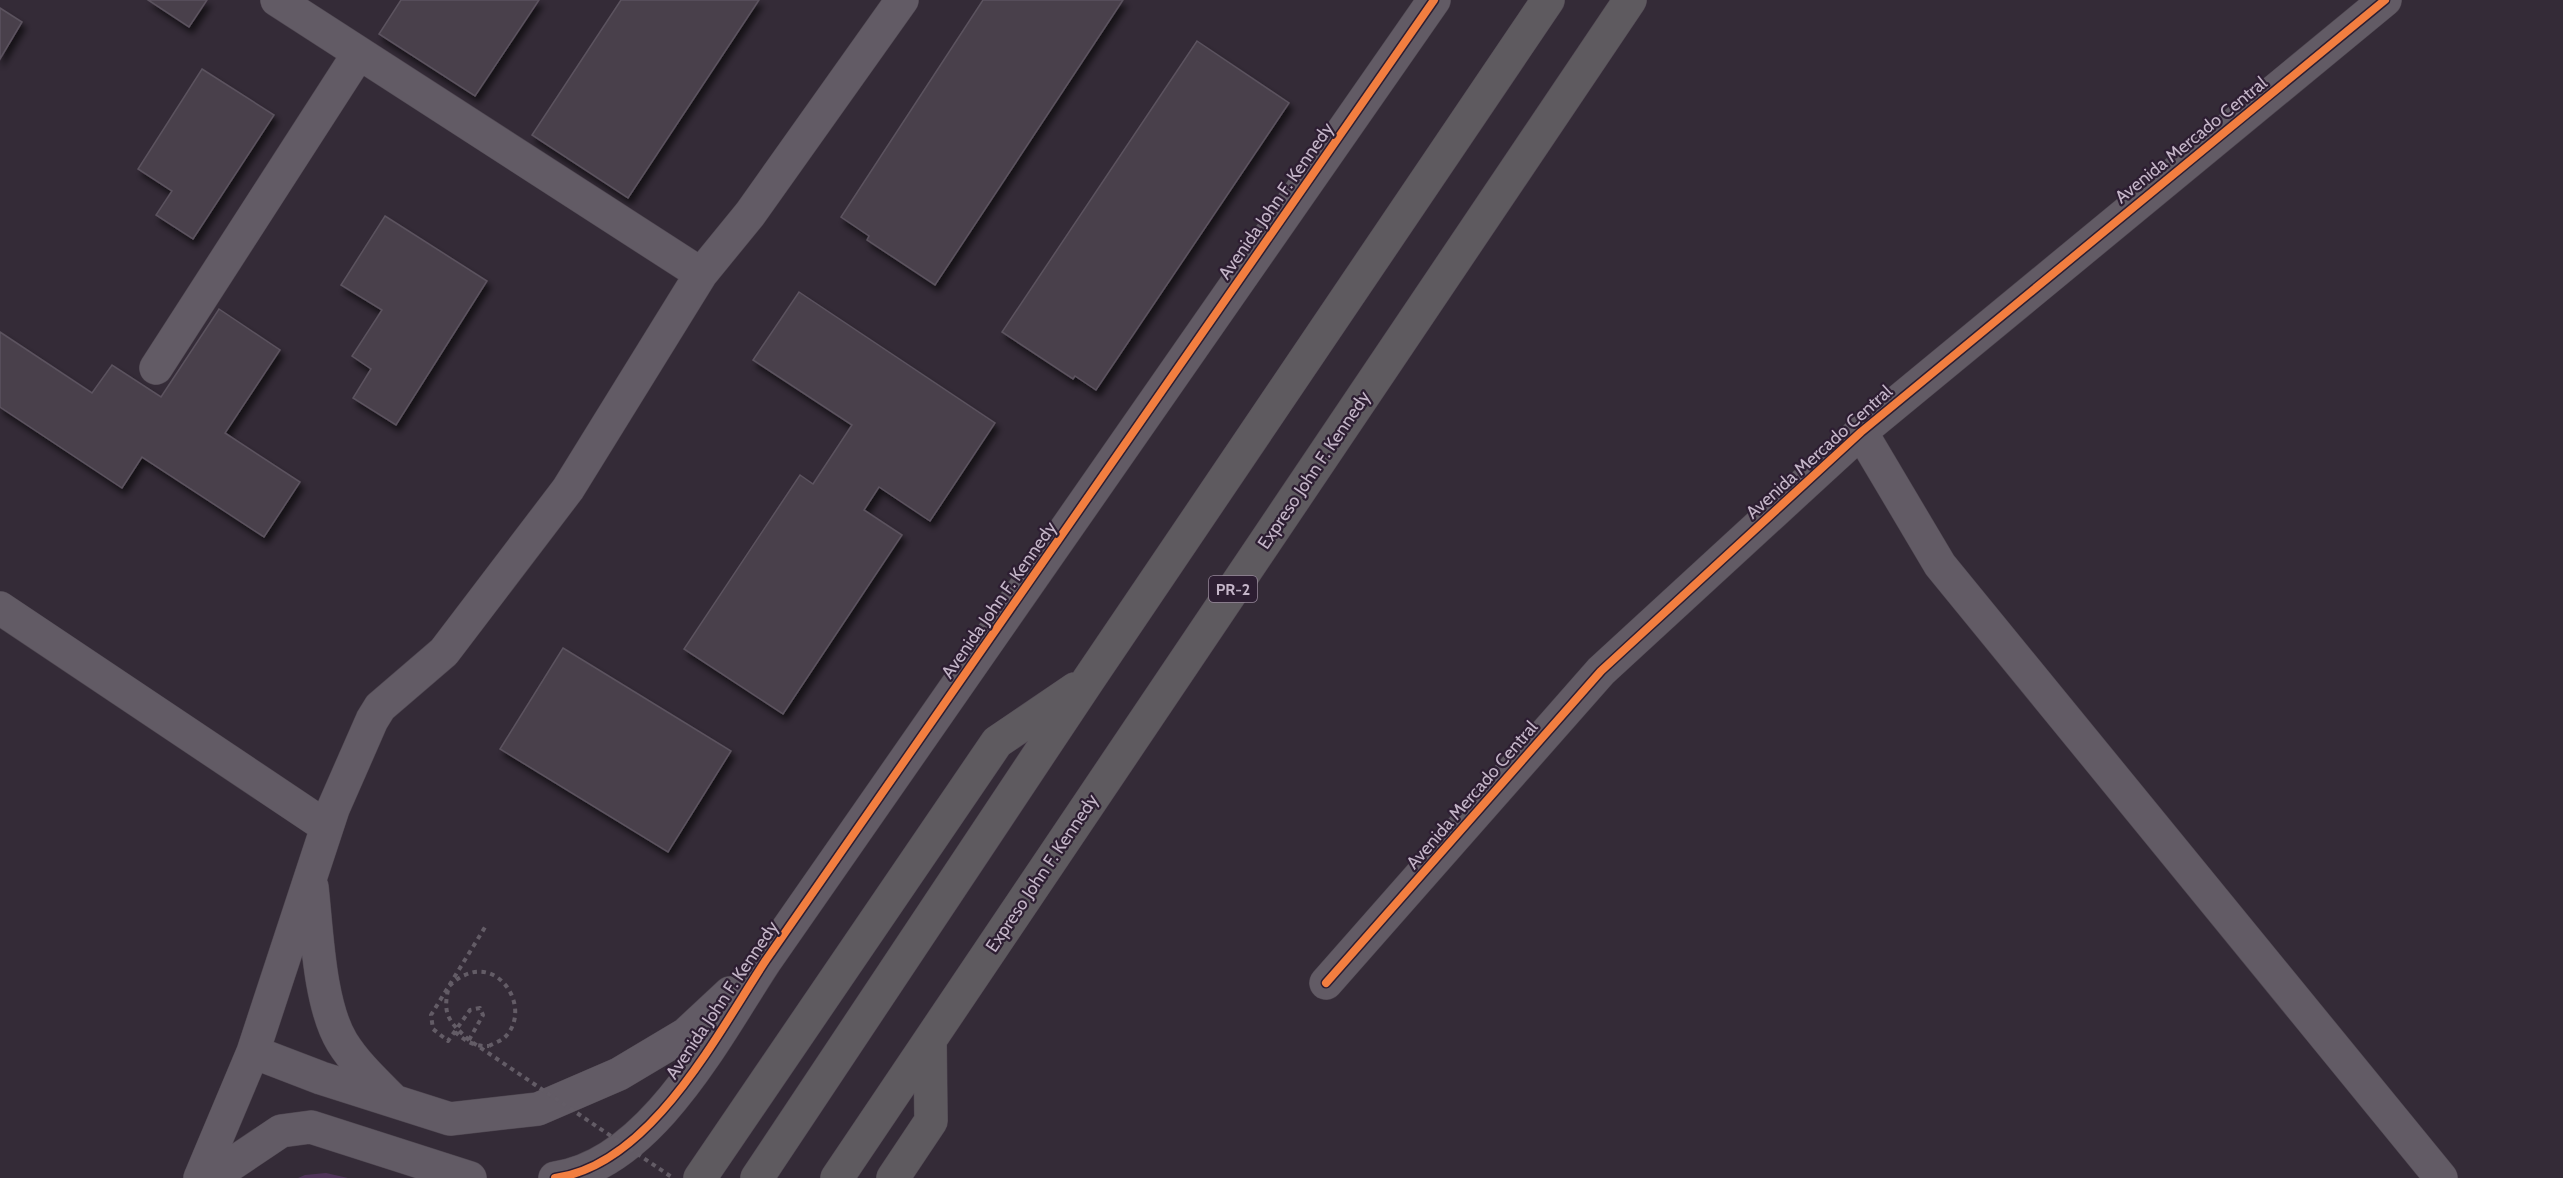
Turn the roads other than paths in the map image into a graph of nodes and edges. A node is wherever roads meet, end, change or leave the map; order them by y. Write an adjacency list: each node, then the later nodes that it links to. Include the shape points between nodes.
1 (277, 0): 7 (street)
2 (902, 0): 8 (street, via 750,214)
3 (1434, 0): 15 (street, Avenida John F. Kennedy)
4 (1548, 0): 12 (highway)
5 (1630, 0): 17 (highway, Expreso John F. Kennedy / PR-2)
6 (2385, 0): 10 (street, Avenida Mercado Central)
7 (359, 53): 8 (street); 9 (street)
8 (701, 274): 13 (street, via 561,498 444,652 380,707)
9 (156, 368)
10 (1861, 432): 16 (street, Avenida Mercado Central, via 1601,671); 28 (street, via 1940,565)
11 (0, 608): 13 (street)
12 (1089, 679): 24 (highway, via 997,742); 25 (highway)
13 (327, 826): 14 (street)
14 (311, 876): 18 (street); 19 (street, via 328,1007 341,1040 362,1069)
15 (766, 960): 19 (street, Avenida John F. Kennedy, via 686,1034 619,1074 538,1109 450,1119); 23 (street, Avenida John F. Kennedy, via 676,1095 640,1135 609,1158)
16 (1326, 983)
17 (930, 1040): 26 (highway, Expreso John F. Kennedy / PR-2); 27 (highway, via 930,1121)
18 (253, 1052): 19 (street, Avenida John F. Kennedy); 20 (street)
19 (394, 1101)
20 (200, 1178)
21 (211, 1178): 22 (street, via 281,1131 311,1127)
22 (470, 1178)
23 (555, 1178)
24 (700, 1178)
25 (757, 1178)
26 (837, 1178)
27 (893, 1178)
28 (2441, 1178)

